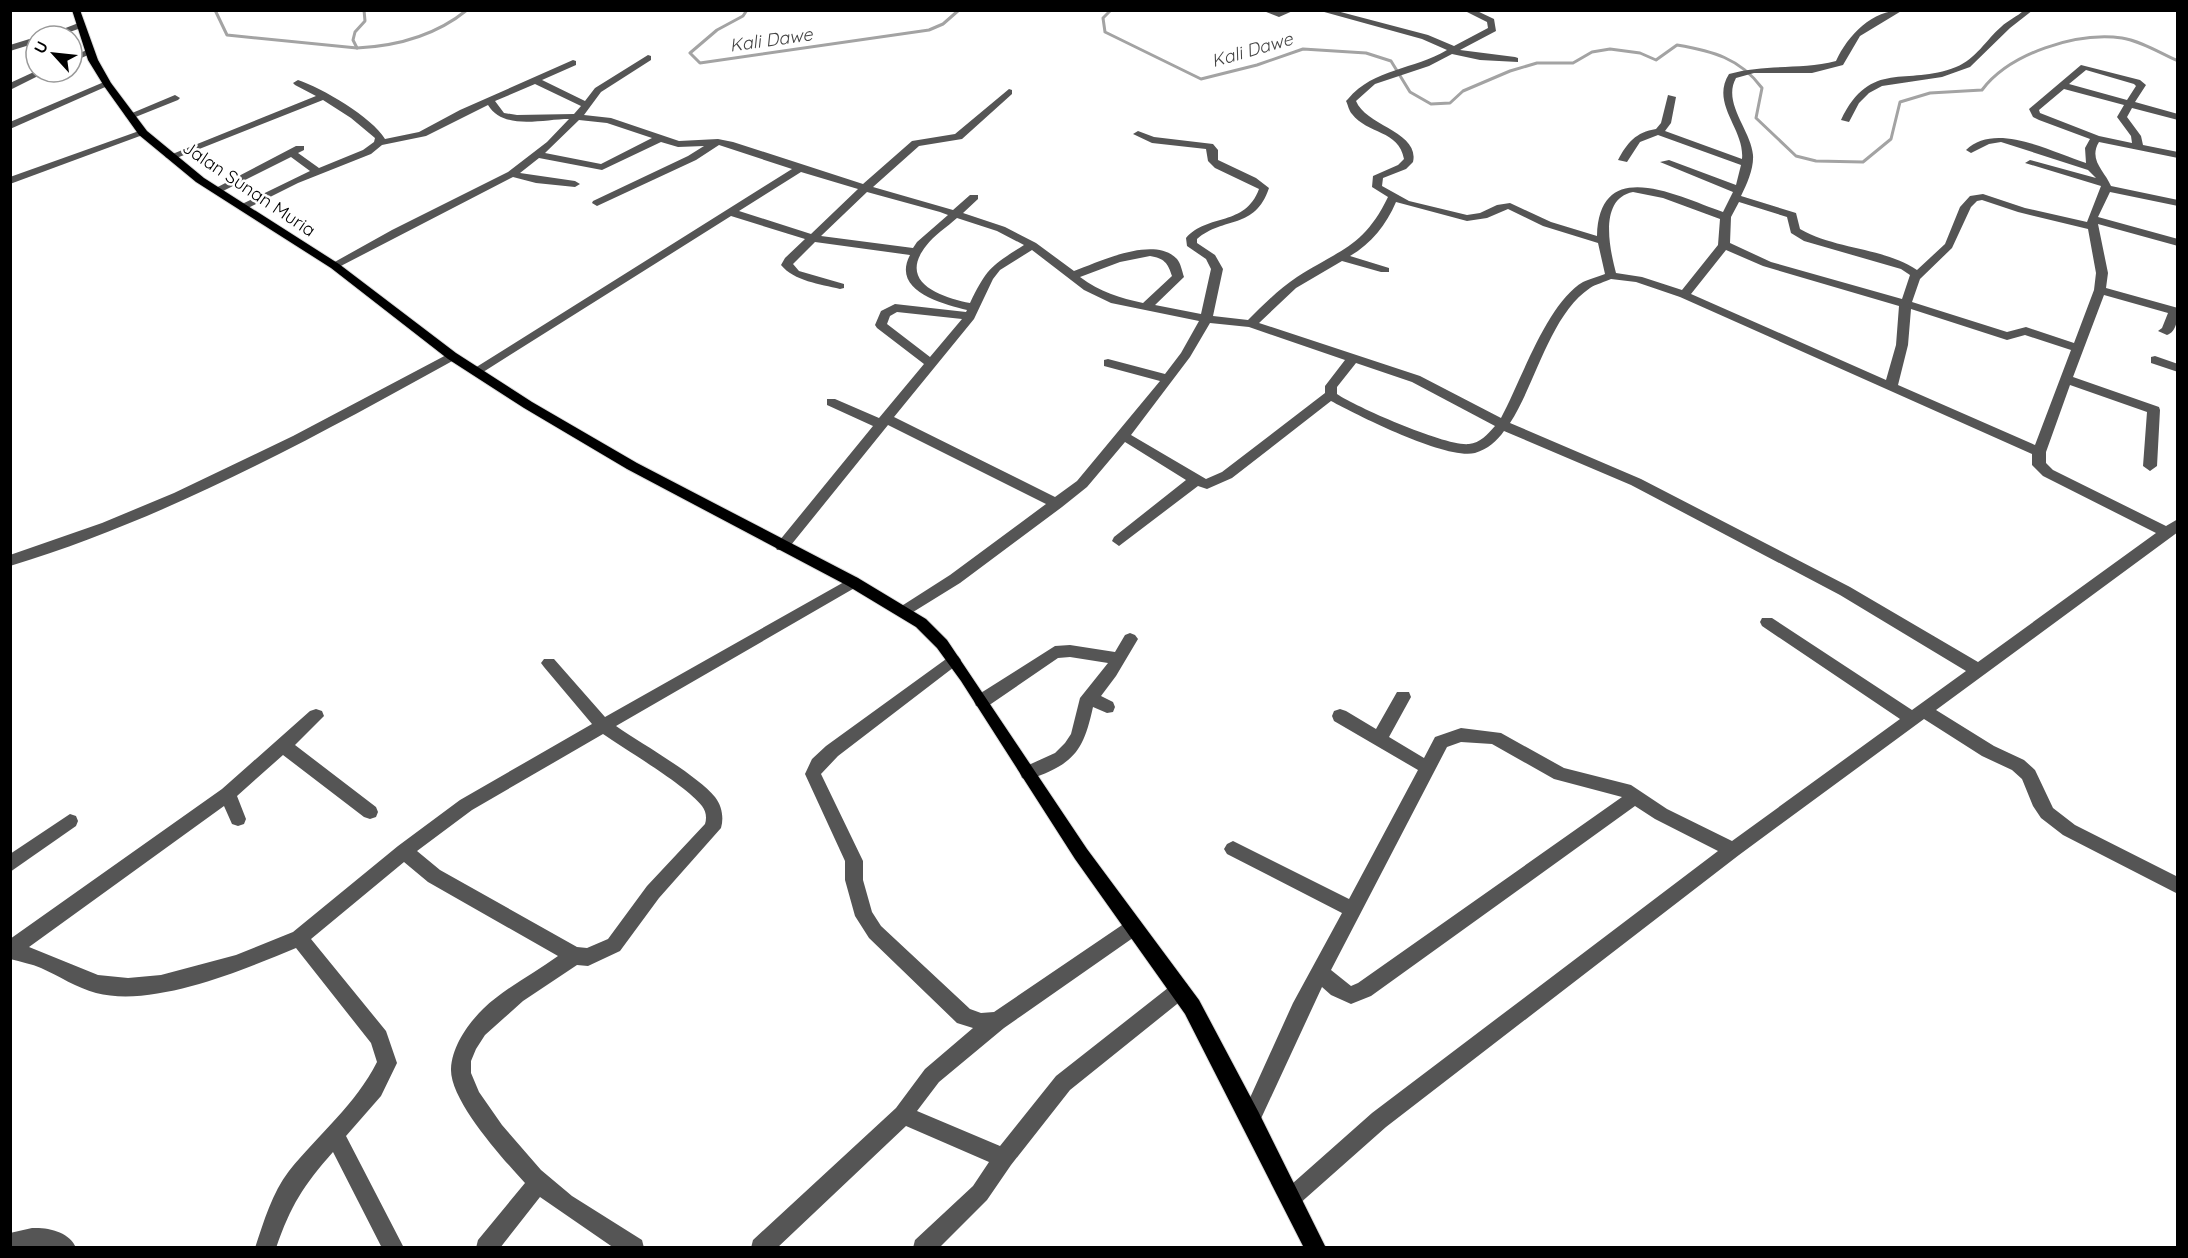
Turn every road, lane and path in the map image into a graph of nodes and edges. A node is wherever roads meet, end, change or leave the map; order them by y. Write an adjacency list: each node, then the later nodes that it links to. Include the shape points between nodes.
1 (1265, 10): 2 (street, via 1279,14)
2 (1291, 10)
3 (1467, 10): 8 (street, via 1494,25 1483,36)
4 (1899, 10): 47 (street, via 1857,31 1840,63 1812,70 1748,71 1732,76 1727,96 1748,155)
5 (2029, 10): 30 (street, via 2008,25 1976,61 1938,76 1871,85 1851,104)
6 (1327, 11): 8 (street, via 1425,37)
7 (84, 35): 9 (main road, Jalan Sunan Muria)
8 (1452, 50): 12 (street); 59 (street, via 1364,87 1352,101 1356,113 1397,138 1409,154 1407,164 1378,176 1377,188)
9 (90, 52): 10 (street); 17 (main road, Jalan Sunan Muria)
10 (84, 54)
11 (648, 58): 25 (street)
12 (1515, 60)
13 (573, 63): 15 (street)
14 (24, 80): 19 (street)
15 (535, 80): 24 (street); 25 (street)
16 (298, 83): 21 (street)
17 (107, 84): 27 (main road, Jalan Sunan Muria); 31 (street)
18 (2064, 86): 26 (street); 26 (street, via 2084,67 2089,67 2141,83); 36 (street, via 2034,109 2036,115)
19 (10, 87)
20 (1009, 92): 55 (street, via 957,137 910,147)
21 (324, 96): 38 (street, via 368,125 380,138); 43 (street)
22 (1671, 97): 32 (street, via 1666,123)
23 (175, 98): 27 (street)
24 (490, 100): 28 (street, via 497,112 508,117); 38 (street, via 422,134)
25 (584, 104): 28 (street)
26 (2130, 104): 29 (street); 39 (street, via 2122,117 2136,136)
27 (130, 116): 33 (main road, Jalan Sunan Muria)
28 (577, 117): 35 (street, via 608,120); 41 (street)
29 (2178, 117)
30 (1846, 120)
31 (10, 126)
32 (1659, 132): 44 (street, via 1638,137); 47 (street)
33 (143, 133): 43 (main road, Jalan Sunan Muria); 52 (street)
34 (1138, 134): 86 (street, via 1152,140 1209,146 1213,161 1221,168 1257,181 1264,188 1263,196 1251,210 1222,225 1196,232 1191,238 1191,244 1211,257 1217,269)
35 (661, 138): 37 (street, via 678,144); 41 (street, via 602,167)
36 (2096, 138): 39 (street); 49 (street, via 2090,148)
37 (718, 142): 48 (street); 60 (street)
38 (379, 143): 50 (street)
39 (2138, 146): 42 (street)
40 (1971, 150): 49 (street, via 1986,141 2002,139)
41 (538, 155): 51 (street)
42 (2178, 155)
43 (170, 157): 56 (main road, Jalan Sunan Muria)
44 (1623, 160)
45 (1665, 162): 57 (street)
46 (2030, 163): 54 (street)
47 (1747, 164): 57 (street)
48 (800, 168): 55 (street); 63 (street)
49 (2092, 168): 54 (street)
50 (317, 171): 56 (street, via 296,150); 62 (street)
51 (512, 174): 53 (street); 74 (street)
52 (10, 181)
53 (575, 184)
54 (2106, 186): 61 (street); 66 (street)
55 (867, 189): 64 (street); 67 (street)
56 (217, 190): 62 (main road, Jalan Sunan Muria)
57 (1736, 194): 65 (street); 78 (street, via 1792,215 1795,231 1812,241 1903,267)
58 (974, 197): 64 (street)
59 (1393, 197): 68 (street, via 1467,218 1510,206 1547,224); 73 (street, via 1377,228)
60 (597, 203)
61 (2178, 203)
62 (244, 207): 74 (main road, Jalan Sunan Muria)
63 (731, 212): 67 (street); 96 (street)
64 (955, 213): 70 (street); 72 (street)
65 (1726, 217): 68 (street, via 1653,193 1628,189 1618,195 1606,213); 71 (street)
66 (2093, 223): 69 (street); 78 (street, via 1974,198 1962,213 1941,256); 80 (street, via 2102,273)
67 (813, 238): 72 (street); 79 (street, via 787,265 795,273)
68 (1603, 241): 77 (street)
69 (2178, 243)
70 (1032, 245): 76 (street); 85 (street, via 996,268)
71 (1724, 245): 81 (street); 82 (street, via 1767,264)
72 (916, 252): 85 (street, via 912,277 915,285)
73 (1345, 258): 75 (street); 87 (street, via 1295,284 1271,301)
74 (335, 266): 90 (main road, Jalan Sunan Muria)
75 (1384, 270)
76 (1072, 276): 83 (street, via 1115,301); 83 (street, via 1128,256 1151,252 1168,255 1178,277)
77 (1611, 276): 81 (street, via 1627,276); 103 (street, via 1600,278 1570,297)
78 (1917, 276): 82 (street)
79 (840, 286)
80 (2100, 290): 84 (street); 89 (street)
81 (1684, 295): 99 (street)
82 (1906, 304): 89 (street, via 2007,336 2026,331); 99 (street, via 1902,345)
83 (1145, 308): 86 (street)
84 (2176, 311): 88 (street)
85 (973, 312): 93 (street); 93 (street, via 895,308 885,314 882,325)
86 (1206, 319): 87 (street); 97 (street)
87 (1251, 324): 91 (street)
88 (2164, 332)
89 (2079, 349): 98 (street)
90 (452, 356): 96 (main road, Jalan Sunan Muria); 112 (street, via 196,489)
91 (1353, 358): 100 (street, via 1331,386); 103 (street, via 1416,379)
92 (2155, 360): 95 (street)
93 (930, 363): 102 (street)
94 (1108, 363): 97 (street)
95 (2178, 368)
96 (476, 371): 111 (main road, Jalan Sunan Muria, via 632,466)
97 (1168, 379): 104 (street)
98 (2068, 380): 105 (street); 106 (street, via 2154,410)
99 (1891, 386): 105 (street)
100 (1331, 395): 103 (street, via 1455,448 1472,450 1484,446); 107 (street, via 1227,475 1207,484)
101 (831, 402): 102 (street)
102 (884, 421): 108 (street); 111 (street)
103 (1503, 424): 120 (street, via 1647,488 1845,591)
104 (1124, 436): 107 (street); 108 (street, via 1082,484)
105 (2039, 452): 109 (street, via 2039,465 2048,473)
106 (2150, 466)
107 (1196, 480): 110 (street)
108 (1057, 504): 114 (street)
109 (2172, 528): 120 (street)
110 (1119, 541)
111 (782, 546): 113 (main road, Jalan Sunan Muria)
112 (10, 561)
113 (853, 582): 114 (main road, Jalan Sunan Muria); 128 (street)
114 (905, 611): 118 (main road, Jalan Sunan Muria)
115 (1767, 622): 125 (street)
116 (1130, 639): 117 (street)
117 (1119, 659): 122 (street); 123 (street, via 1055,652)
118 (954, 660): 123 (main road, Jalan Sunan Muria); 149 (street, via 832,751 813,774 854,861 854,880 864,916 875,932 964,1016 981,1022)
119 (549, 663): 128 (street)
120 (1978, 670): 125 (street)
121 (1403, 697): 129 (street)
122 (1090, 698): 124 (street); 132 (street, via 1082,711 1079,736 1071,748 1060,758)
123 (981, 701): 132 (main road, Jalan Sunan Muria)
124 (1107, 707)
125 (1918, 715): 139 (street); 142 (street, via 2024,770 2047,813 2069,830)
126 (316, 716): 130 (street)
127 (1340, 716): 129 (street)
128 (603, 726): 140 (street, via 466,806); 146 (street, via 694,788 710,803 715,819 712,828 653,892 614,945 588,957)
129 (1380, 738): 131 (street)
130 (284, 747): 133 (street); 135 (street)
131 (1428, 768): 134 (street, via 1441,742 1451,736 1487,736 1515,747 1560,774); 143 (street)
132 (1028, 773): 144 (main road, Jalan Sunan Muria)
133 (228, 794): 136 (street); 145 (street, via 10,950 98,984 128,987 161,984 237,964)
134 (1636, 796): 139 (street, via 1661,814); 147 (street, via 1364,990 1351,995)
135 (370, 812)
136 (238, 819)
137 (70, 821): 141 (street)
138 (1233, 849): 143 (street)
139 (1733, 850): 155 (street, via 1379,1120)
140 (404, 851): 145 (street); 146 (street, via 434,876)
141 (10, 864)
142 (2178, 886)
143 (1352, 909): 147 (street)
144 (1134, 927): 148 (main road, Jalan Sunan Muria); 149 (street)
145 (299, 938): 152 (street, via 379,1038 387,1063 374,1089)
146 (574, 956): 154 (street, via 481,1025 462,1059 460,1074 466,1089 491,1127)
147 (1320, 972): 151 (street)
148 (1180, 990): 151 (main road, Jalan Sunan Muria); 153 (street, via 1063,1083)
149 (997, 1021): 150 (street, via 932,1076 911,1099)
150 (903, 1116): 153 (street); 163 (street)
151 (1251, 1118): 155 (main road, Jalan Sunan Muria)
152 (335, 1136): 159 (street, via 295,1180 279,1208); 160 (street)
153 (1004, 1158): 164 (street, via 980,1193)
154 (539, 1182): 161 (street); 162 (street, via 571,1208)
155 (1291, 1198): 157 (main road, Jalan Sunan Muria)
156 (10, 1244): 158 (street, via 36,1237 54,1240)
157 (1311, 1246)
158 (66, 1248)
159 (265, 1248)
160 (394, 1248)
161 (486, 1248)
162 (634, 1248)
163 (761, 1248)
164 (923, 1248)

